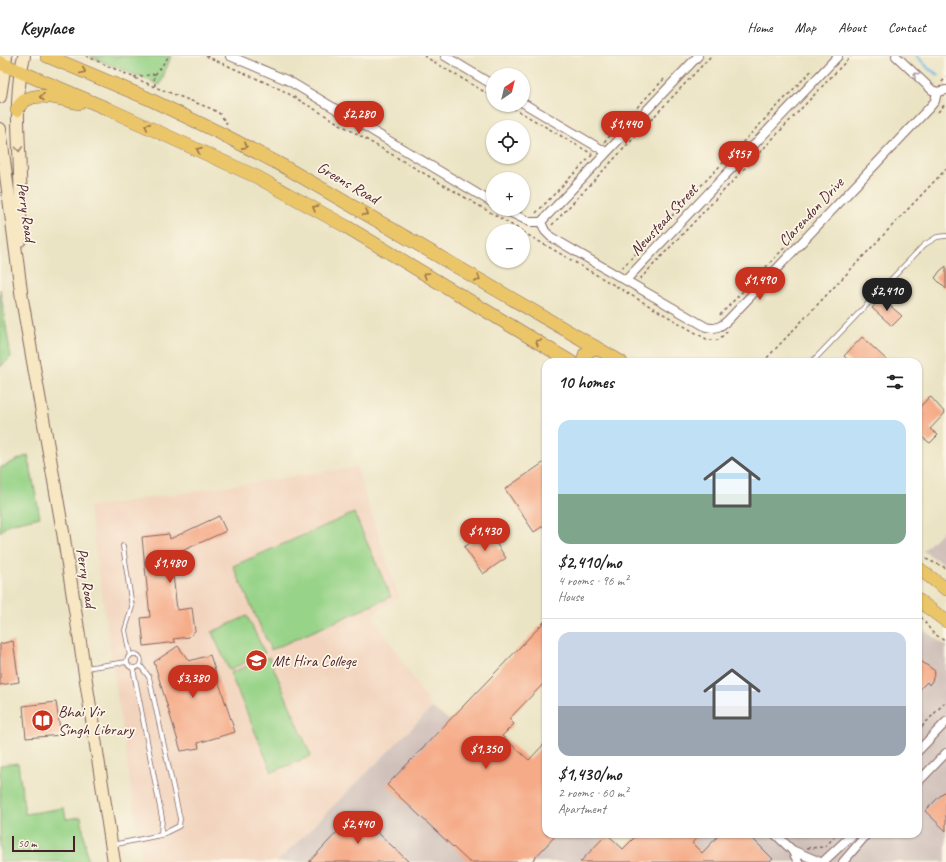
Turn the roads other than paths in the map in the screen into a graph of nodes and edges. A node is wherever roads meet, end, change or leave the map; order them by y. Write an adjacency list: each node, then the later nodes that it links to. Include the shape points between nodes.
1 (24, 56): 10 (main road, Perry Road)
2 (47, 56): 8 (main road, Greens Road)
3 (230, 56): 22 (street, via 289,81)
4 (445, 56): 11 (street)
5 (698, 56): 19 (street)
6 (838, 56): 26 (street, Newstead Street)
7 (896, 56): 13 (street, one-way to 7)
8 (60, 59): 20 (main road, Greens Road, one-way to 20)
9 (4, 61): 10 (main road); 14 (main road)
10 (20, 72): 16 (main road); 17 (main road, Perry Road)
11 (486, 81)
12 (946, 90): 13 (street)
13 (935, 91): 26 (street, Clarendon Drive, via 935,101 930,107 723,324 712,329 706,327)
14 (0, 97)
15 (530, 107): 19 (street)
16 (108, 109): 17 (main road, one-way to 17, via 38,96 25,99); 21 (main road, one-way to 16)
17 (17, 110): 27 (main road, Perry Road, one-way to 27)
18 (0, 129): 27 (main road, Perry Road)
19 (602, 150): 24 (street)
20 (260, 153): 21 (main road); 28 (main road, Greens Road, one-way to 28)
21 (251, 174): 29 (main road, one-way to 21, via 347,227)
22 (486, 199)
23 (518, 216): 24 (street, via 530,222)
24 (541, 221): 26 (street, Clarendon Drive, via 551,237)
25 (946, 236): 32 (lane, via 937,237 924,245)
26 (626, 280)
27 (22, 299): 41 (main road, Perry Road)
28 (595, 347): 30 (main road, via 585,354); 31 (main road, Greens Road)
29 (564, 358)
30 (584, 358)
31 (614, 358)
32 (816, 358)
33 (123, 546): 38 (lane, via 132,607 125,630)
34 (922, 564): 35 (main road)
35 (945, 588)
36 (922, 603): 37 (main road)
37 (946, 621)
38 (130, 656): 39 (lane); 40 (lane, via 134,654 139,657)
39 (127, 662): 41 (lane); 42 (lane)
40 (140, 665): 42 (lane); 47 (lane, via 149,677 180,819 179,826)
41 (84, 668): 51 (main road, Perry Road)
42 (133, 668): 47 (lane, via 162,818)
43 (946, 722): 44 (street)
44 (922, 747)
45 (946, 753): 46 (street)
46 (922, 778)
47 (161, 835): 51 (lane)
48 (779, 838): 52 (street)
49 (848, 838): 53 (street)
50 (864, 838): 56 (street)
51 (111, 845): 54 (main road, Perry Road)
52 (792, 850): 53 (street); 55 (street)
53 (821, 861)
54 (114, 862)
55 (798, 862)
56 (843, 862)

